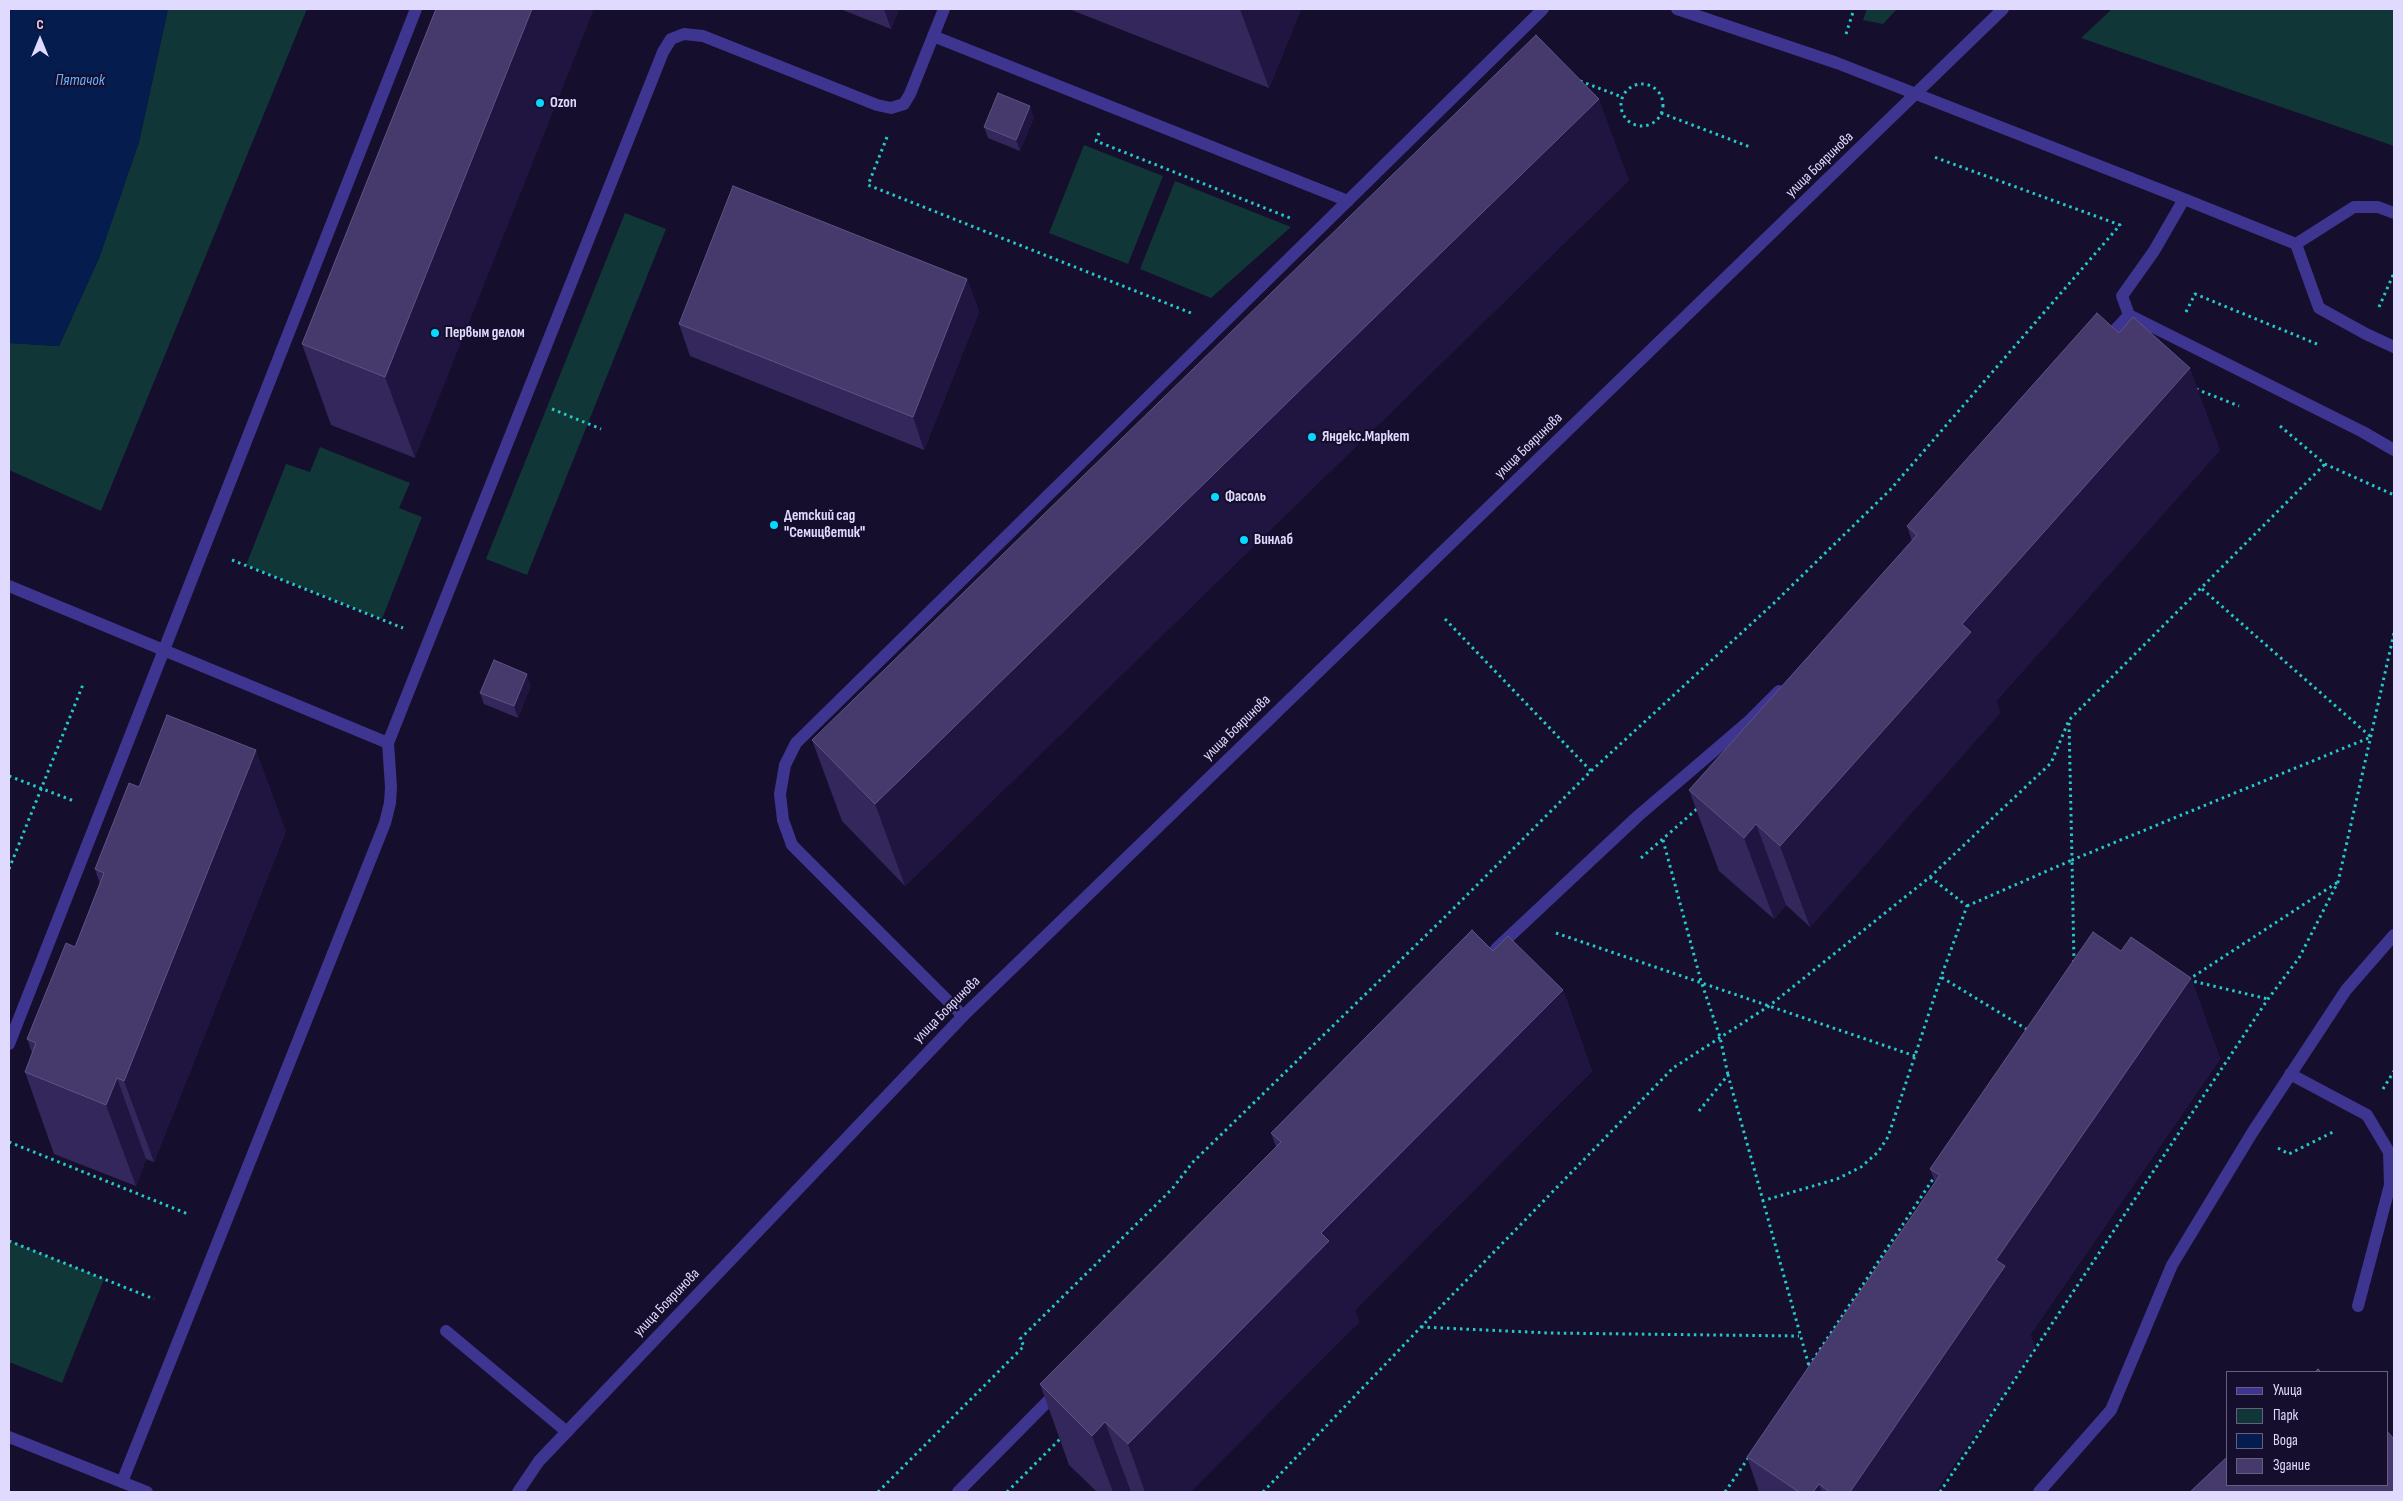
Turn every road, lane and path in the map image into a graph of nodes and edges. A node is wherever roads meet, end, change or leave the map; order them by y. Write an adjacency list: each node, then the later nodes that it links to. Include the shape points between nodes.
1 (416, 9): 28 (street)
2 (944, 9): 6 (street)
3 (1543, 9): 16 (street)
4 (1677, 9): 8 (street, via 1837,63)
5 (2003, 9): 8 (street, улица Бояринова)
6 (933, 36): 10 (street); 11 (street, via 904,104)
7 (1578, 81): 9 (path)
8 (1916, 94): 15 (street); 62 (street, улица Бояринова)
9 (1622, 97): 12 (path, via 1625,119 1634,124 1645,126 1655,122); 12 (path, via 1638,84 1649,85 1663,102)
10 (1110, 107): 16 (street); 18 (path, via 1096,141)
11 (891, 108): 21 (path, via 891,125 868,185); 24 (street, via 877,106 703,36 684,34 671,39)
12 (1661, 113): 13 (path)
13 (1750, 147)
14 (1934, 157): 40 (path, via 2120,225 1890,490 1774,603)
15 (2184, 199): 19 (street); 20 (street, via 2154,251 2122,296)
16 (1348, 201): 18 (street)
17 (2394, 213): 19 (street, via 2378,208 2354,208)
18 (1319, 230): 21 (street)
19 (2296, 244): 22 (street, via 2319,308)
20 (2129, 315): 23 (street); 26 (street)
21 (1222, 325): 62 (street, via 796,743 785,765 780,794 783,820 792,845)
22 (2394, 346)
23 (2096, 352)
24 (526, 398): 25 (path); 33 (street)
25 (600, 429)
26 (2394, 450)
27 (2394, 495): 30 (path, via 2325,464)
28 (204, 548): 33 (path); 34 (street)
29 (9, 586): 34 (street)
30 (2201, 588): 37 (path); 38 (path)
31 (1445, 619): 40 (path)
32 (2394, 633): 38 (path)
33 (430, 638): 39 (street)
34 (164, 650): 39 (street); 44 (street)
35 (1790, 681): 54 (street, via 1638,816)
36 (84, 682): 42 (path)
37 (2068, 720): 46 (path); 49 (path, via 2051,763)
38 (2371, 737): 46 (path); 50 (path)
39 (388, 743): 87 (street, via 391,787 385,823)
40 (1591, 771): 90 (path, via 1193,1162 1172,1189 1020,1339 1024,1346)
41 (9, 776): 42 (path)
42 (41, 789): 44 (path); 48 (path)
43 (1705, 802): 45 (path)
44 (100, 812): 65 (street)
45 (1663, 839): 47 (path); 59 (path)
46 (2072, 860): 51 (path); 55 (path)
47 (1633, 864)
48 (9, 869)
49 (1930, 877): 51 (path); 61 (path)
50 (2338, 882): 58 (path); 60 (path, via 2299,958)
51 (1968, 906): 56 (path)
52 (1560, 926): 59 (path, via 1553,932)
53 (2394, 935): 67 (street, via 2346,990)
54 (1488, 957)
55 (2074, 967)
56 (1941, 977): 63 (path); 66 (path)
57 (2179, 978): 58 (path)
58 (2188, 980): 60 (path)
59 (1701, 981): 61 (path); 64 (path)
60 (2268, 999): 95 (path)
61 (1769, 1006): 64 (path); 66 (path)
62 (963, 1016): 84 (street, улица Бояринова)
63 (2031, 1032)
64 (1720, 1037): 68 (path); 77 (path, via 1673,1068)
65 (9, 1044)
66 (1915, 1056): 72 (path, via 1888,1137 1878,1152 1861,1167 1837,1179)
67 (2290, 1074): 76 (street, via 2367,1115 2389,1152 2390,1185); 96 (street, via 2172,1265 2111,1410)
68 (1728, 1075): 69 (path); 72 (path)
69 (1699, 1111)
70 (9, 1142): 73 (path)
71 (1939, 1170): 80 (path)
72 (1762, 1201): 79 (path)
73 (188, 1214)
74 (9, 1241): 75 (path)
75 (154, 1299)
76 (2358, 1306)
77 (1421, 1327): 79 (path, via 1549,1333); 93 (path)
78 (446, 1331): 84 (street)
79 (1799, 1336): 80 (path)
80 (1809, 1366): 81 (path)
81 (1804, 1374)
82 (1070, 1380): 91 (street)
83 (1069, 1431): 92 (path)
84 (567, 1432): 89 (street, улица Бояринова, via 539,1461)
85 (9, 1437): 87 (street)
86 (1752, 1453): 94 (path)
87 (122, 1482): 88 (street)
88 (147, 1492)
89 (518, 1492)
90 (878, 1492)
91 (958, 1492)
92 (1007, 1492)
93 (1263, 1492)
94 (1725, 1492)
95 (1940, 1492)
96 (2038, 1492)

